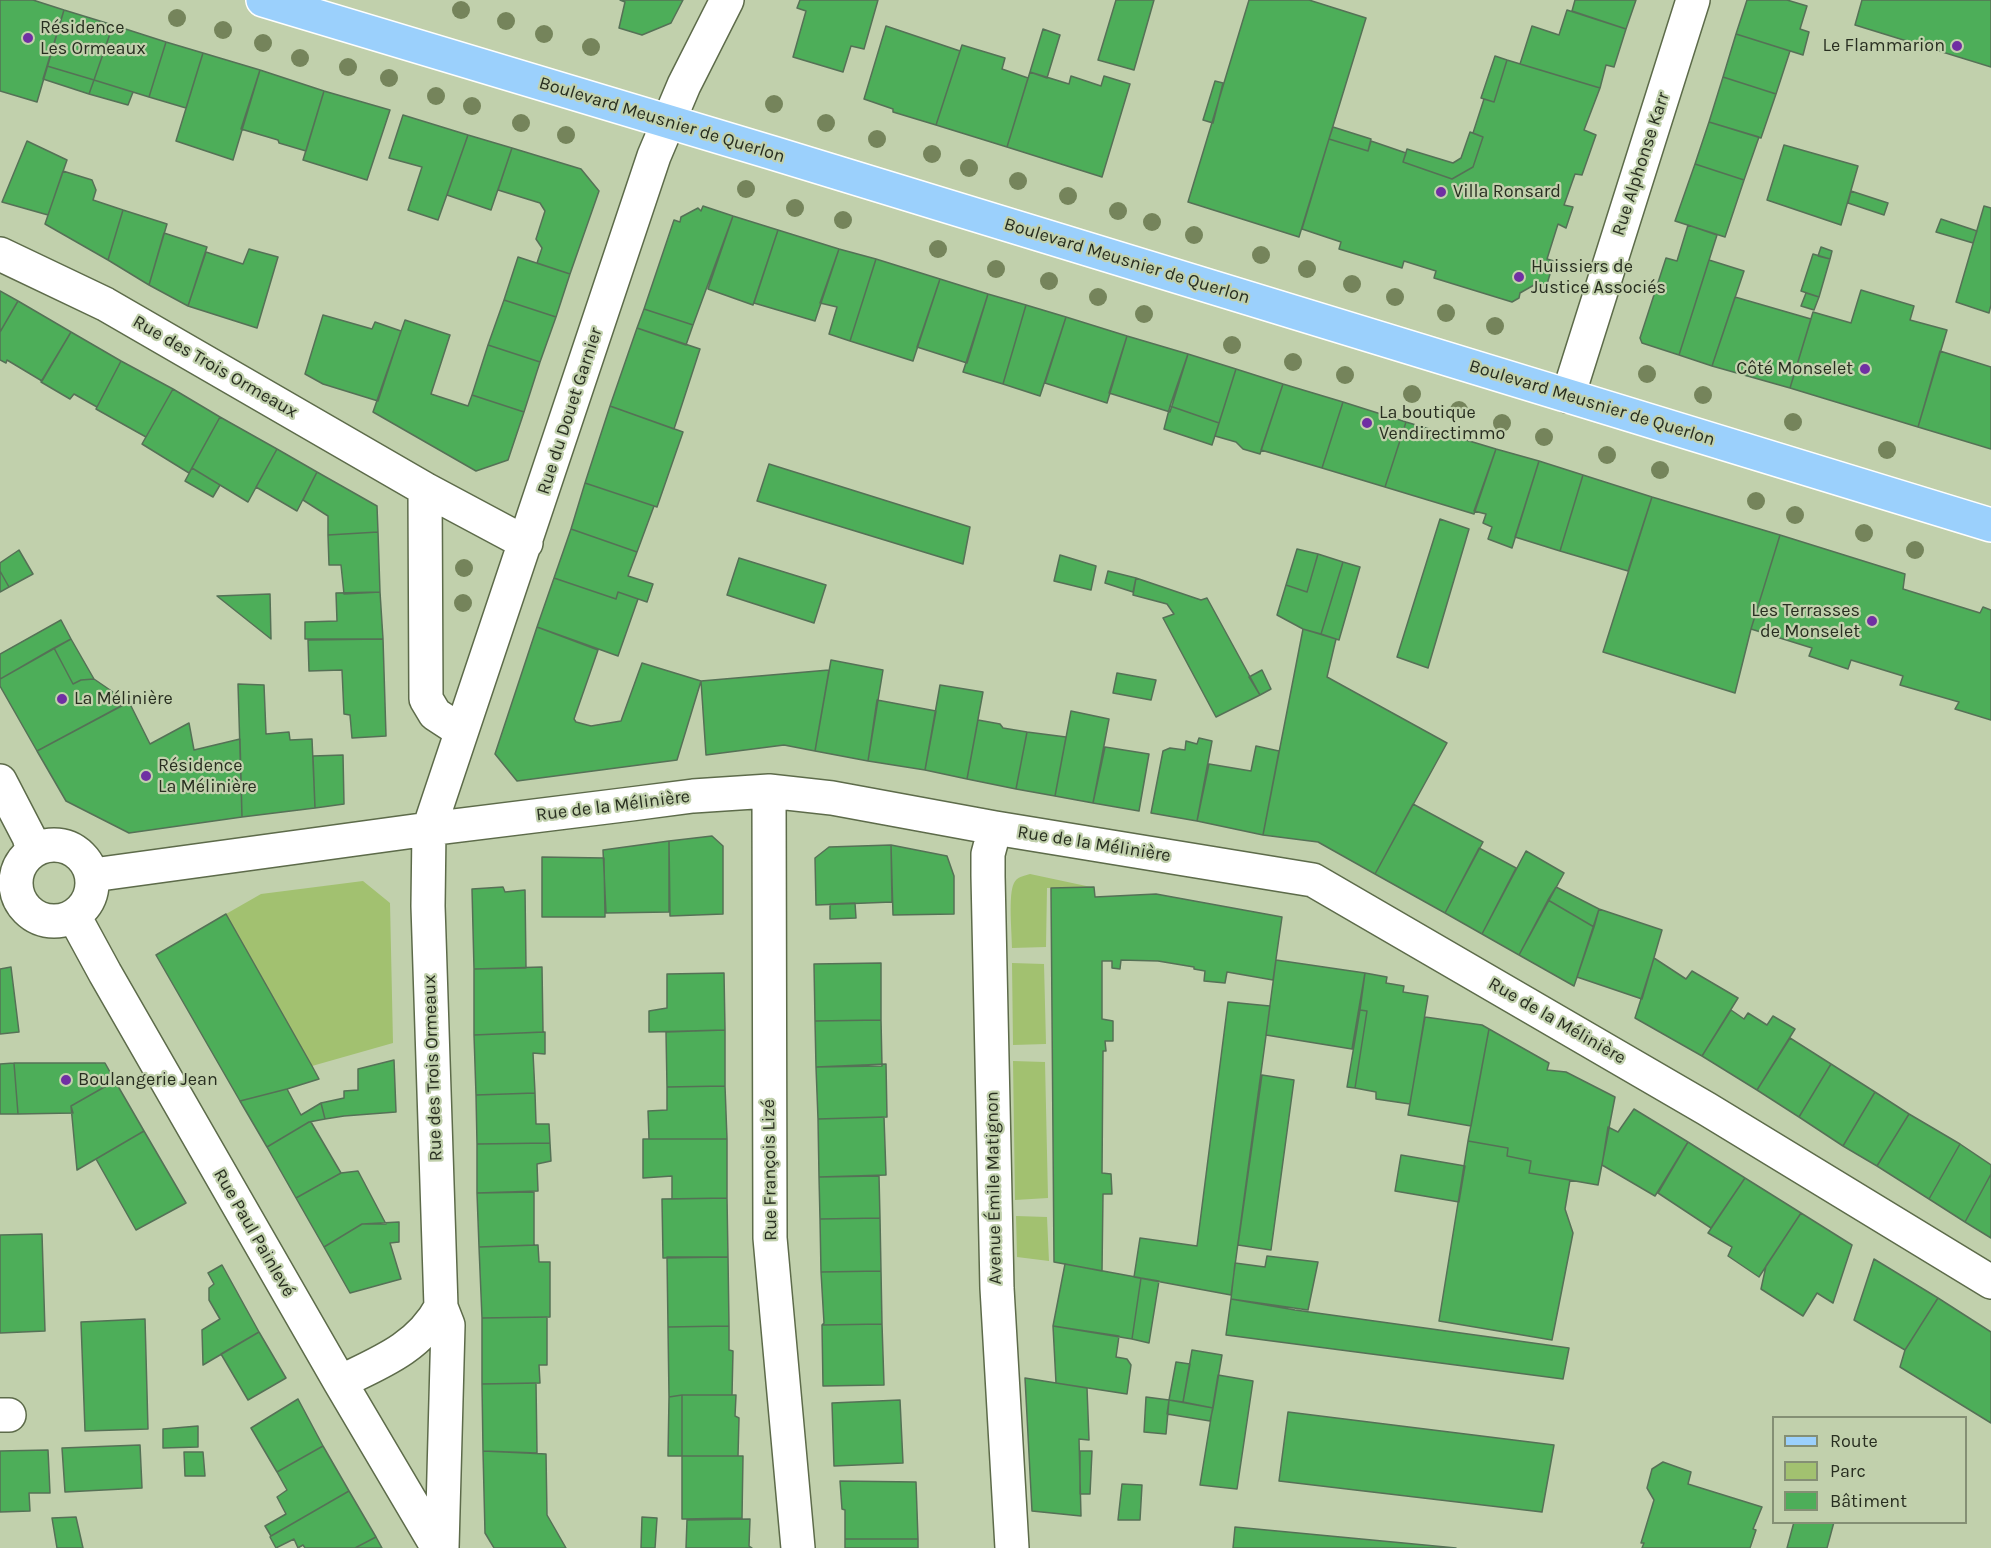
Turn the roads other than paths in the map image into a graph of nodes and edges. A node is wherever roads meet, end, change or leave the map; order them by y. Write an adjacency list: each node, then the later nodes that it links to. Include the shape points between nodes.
1 (263, 0): 4 (main road, Boulevard Meusnier de Querlon)
2 (727, 0): 4 (street, Rue du Douet Garnier)
3 (1693, 0): 6 (street, Rue Alphonse Karr)
4 (669, 122): 6 (main road, Boulevard Meusnier de Querlon); 9 (street, Rue du Douet Garnier, via 654,156)
5 (0, 254): 7 (street, Rue des Trois Ormeaux, via 105,304)
6 (1568, 396): 8 (main road, Boulevard Meusnier de Querlon)
7 (425, 489): 9 (street, Rue des Trois Ormeaux); 10 (street, via 426,699 435,714)
8 (1991, 525)
9 (526, 543): 10 (street, Rue du Douet Garnier)
10 (461, 731): 14 (street, Rue du Douet Garnier)
11 (0, 781): 15 (street)
12 (769, 791): 13 (street, Rue de la Mélinière, via 832,798); 14 (street, Rue de la Mélinière, via 693,796); 23 (street, Rue François Lizé, via 770,1238)
13 (995, 828): 19 (street, Rue de la Mélinière, via 1313,880 1707,1109); 24 (street, Avenue Émile Matignon, via 988,854 988,876 996,1288)
14 (429, 829): 16 (street, Rue de la Mélinière); 20 (street, Rue des Trois Ormeaux)
15 (33, 851): 16 (street, via 52,844 64,845 84,858); 17 (street)
16 (93, 875): 18 (street, via 89,901)
17 (8, 885): 18 (street, via 18,894 22,905 40,919 63,921)
18 (74, 916): 21 (street, Rue Paul Painlevé)
19 (1991, 1282)
20 (441, 1307): 21 (street, via 433,1322 406,1348); 22 (street, Rue des Trois Ormeaux, via 448,1325)
21 (340, 1382): 22 (street, Rue Paul Painlevé)
22 (440, 1548)
23 (798, 1548)
24 (1012, 1548)

